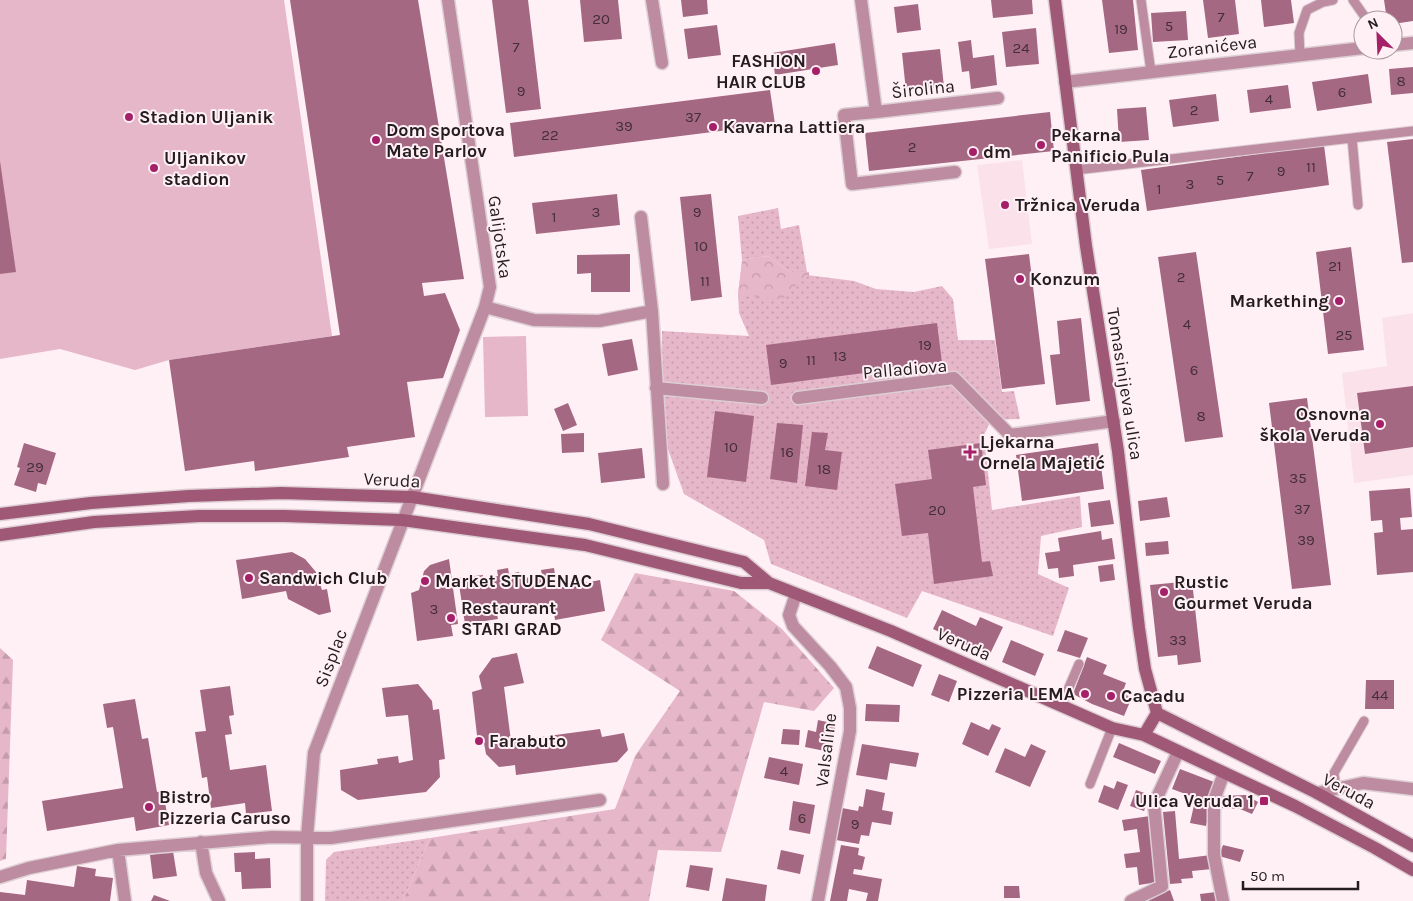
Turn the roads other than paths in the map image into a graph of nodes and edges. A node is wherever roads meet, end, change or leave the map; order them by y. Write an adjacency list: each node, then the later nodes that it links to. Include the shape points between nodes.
1 (448, 0): 20 (street, Galijotska, via 490,288)
2 (652, 0): 9 (street)
3 (861, 0): 13 (street, Širolina)
4 (1055, 0): 11 (main road, Tomasinijeva ulica)
5 (1142, 0): 10 (lane)
6 (1333, 0): 8 (lane, via 1308,10 1299,33)
7 (1353, 49): 8 (street, Zoranićeva)
8 (1300, 54): 10 (street, Zoranićeva)
9 (662, 63)
10 (1151, 72): 11 (street, Zoranićeva)
11 (1065, 82): 16 (main road, Tomasinijeva ulica)
12 (998, 98): 13 (street, Širolina)
13 (876, 112): 17 (street, via 844,116 852,184)
14 (1413, 131): 15 (lane)
15 (1352, 138): 16 (lane); 18 (lane)
16 (1076, 170): 25 (main road, Tomasinijeva ulica)
17 (955, 172)
18 (1358, 205)
19 (641, 217): 21 (street)
20 (484, 307): 21 (street, via 534,320 599,321); 27 (street, Galijotska)
21 (652, 311): 22 (street)
22 (656, 388): 23 (street); 26 (street)
23 (762, 398)
24 (798, 398): 25 (street, Palladiova, via 954,378 1010,435)
25 (1114, 421): 35 (main road, Tomasinijeva ulica, via 1139,628)
26 (662, 484)
27 (412, 497): 28 (main road, Veruda, via 281,493 189,496 91,502); 29 (street, Sisplac); 31 (main road, Veruda, via 589,524 744,562)
28 (0, 514)
29 (402, 520): 30 (main road, Veruda, via 200,516 94,522); 31 (main road, Veruda, via 584,545 741,583); 46 (street, Sisplac, via 314,754)
30 (0, 535)
31 (769, 583): 32 (main road, Veruda)
32 (796, 594): 34 (main road, Veruda, via 891,631); 55 (street, Valsaline, via 789,615 793,626 846,687 850,708 850,731)
33 (1079, 664): 34 (lane)
34 (1061, 706): 37 (main road, Veruda)
35 (1157, 713): 38 (main road); 44 (main road, Veruda)
36 (1364, 721): 42 (lane, via 1334,773)
37 (1112, 728): 38 (main road, Veruda); 41 (lane)
38 (1144, 735): 39 (main road, Veruda)
39 (1178, 752): 40 (main road, Veruda); 56 (street, via 1154,804 1162,886)
40 (1224, 773): 50 (main road, Veruda, via 1303,810); 57 (street, via 1214,800 1214,855)
41 (1090, 784)
42 (1336, 788): 43 (street, via 1363,784); 44 (street)
43 (1413, 789)
44 (1317, 794): 48 (main road, Veruda)
45 (600, 800): 46 (street, via 330,838)
46 (307, 837): 47 (street); 54 (street, Sisplac)
47 (201, 842): 49 (street); 53 (street, via 206,873)
48 (1413, 846)
49 (118, 850): 51 (street); 52 (street)
50 (1413, 870)
51 (0, 877)
52 (125, 901)
53 (219, 901)
54 (307, 901)
55 (818, 901)
56 (1131, 901)
57 (1223, 901)

